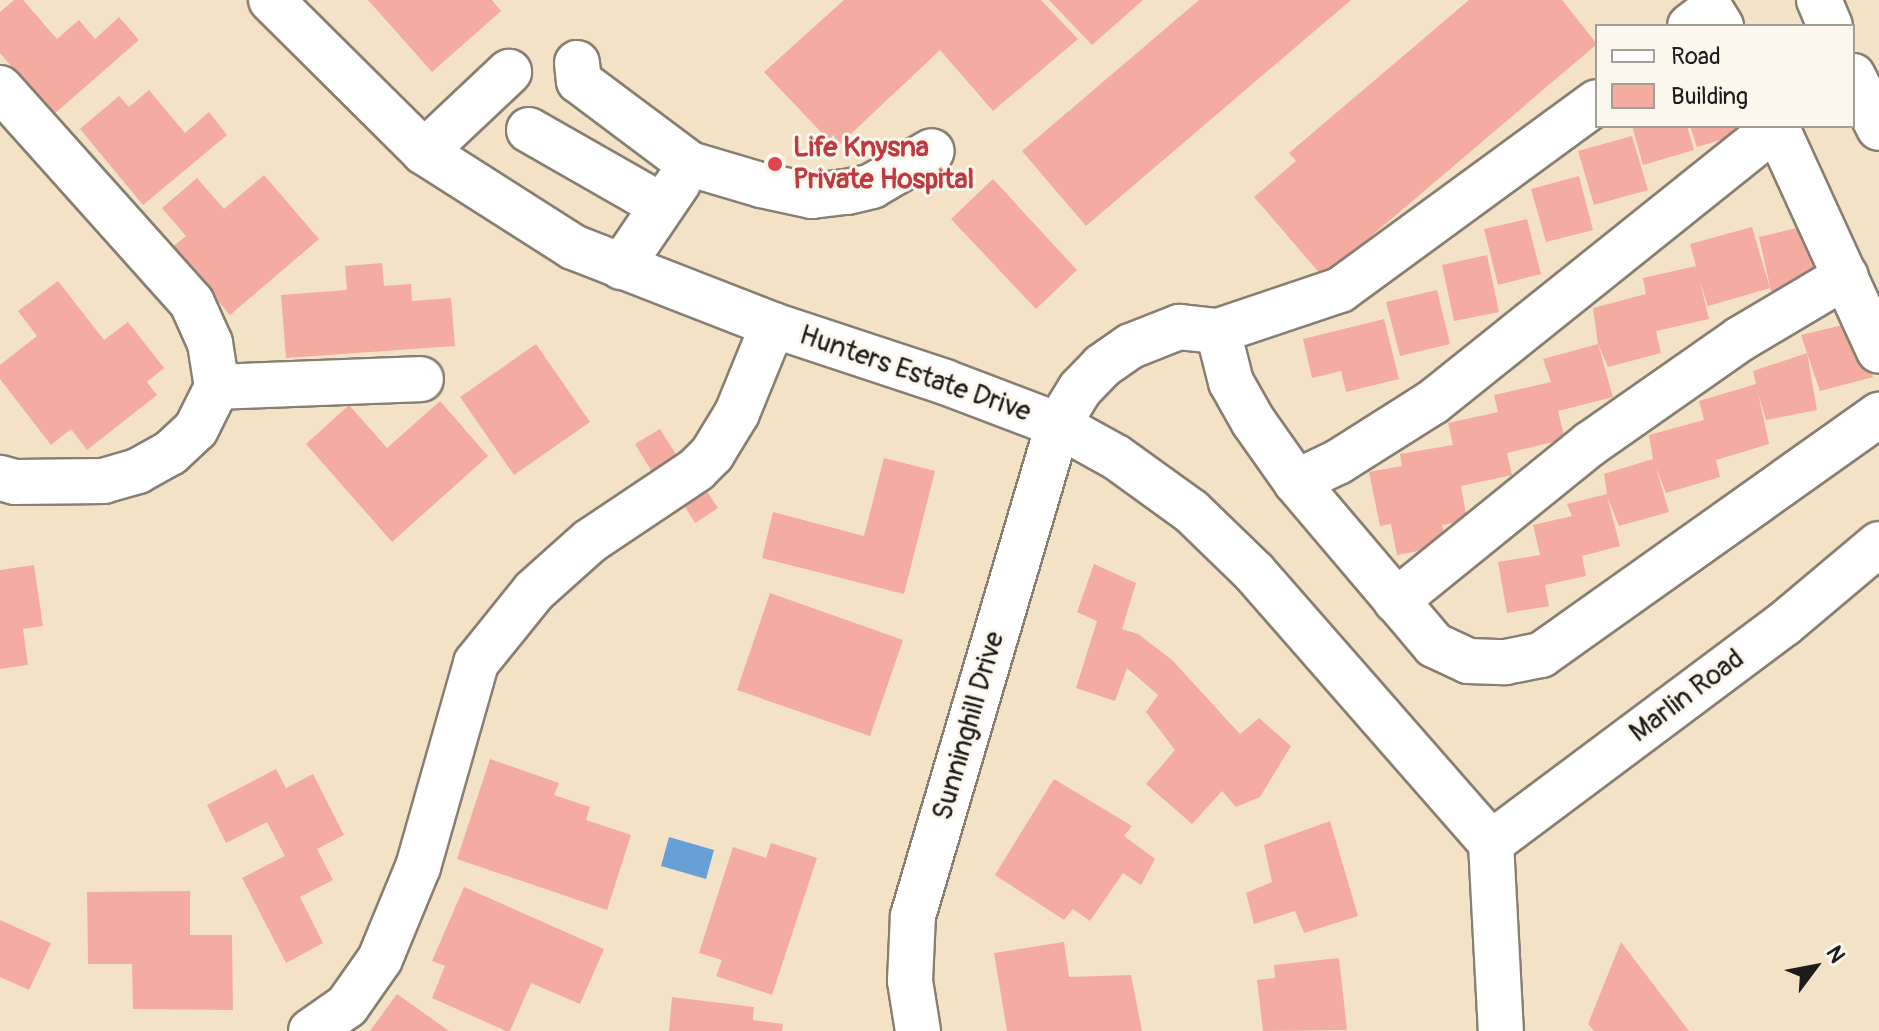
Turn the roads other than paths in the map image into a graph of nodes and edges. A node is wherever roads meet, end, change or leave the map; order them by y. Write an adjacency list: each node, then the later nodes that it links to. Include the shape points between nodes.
1 (271, 0): 14 (street, Hunters Estate Drive)
2 (1819, 0): 3 (street)
3 (1829, 24)
4 (577, 63): 15 (street, via 579,81)
5 (509, 72): 14 (street)
6 (1855, 80): 11 (street)
7 (0, 88): 23 (street, via 192,303 210,343)
8 (1595, 103): 20 (street, via 1340,290)
9 (1775, 128): 27 (street, via 1433,402)
10 (1776, 128): 18 (street)
11 (1879, 128)
12 (529, 130): 16 (street)
13 (932, 151): 15 (street, via 872,186 812,196)
14 (424, 152): 17 (street, Hunters Estate Drive, via 573,247)
15 (690, 164): 16 (street)
16 (662, 206): 17 (street)
17 (621, 267): 19 (street, Hunters Estate Drive)
18 (1846, 276): 21 (street); 29 (street, via 1740,339 1590,444)
19 (773, 325): 25 (street, Hunters Estate Drive); 31 (street, via 737,413 712,454 590,541 534,591 476,663 418,867 380,959 347,1006)
20 (1218, 331): 25 (street, Sunninghill Drive, via 1179,327 1131,346 1080,389); 27 (street, via 1231,382)
21 (1879, 351)
22 (421, 379): 23 (street)
23 (217, 387): 26 (street, via 196,429 170,453 138,471 104,481)
24 (1879, 415): 29 (street, via 1541,655 1505,662 1468,661 1434,645)
25 (1058, 425): 30 (street, Hunters Estate Drive, via 1116,457 1191,511 1254,572); 32 (street, Sunninghill Drive, via 913,916 910,981)
26 (0, 478)
27 (1296, 482): 29 (street)
28 (1879, 544): 30 (street, Marlin Road, via 1784,624)
29 (1396, 601)
30 (1491, 843): 33 (street)
31 (311, 1031)
32 (918, 1031)
33 (1501, 1031)

